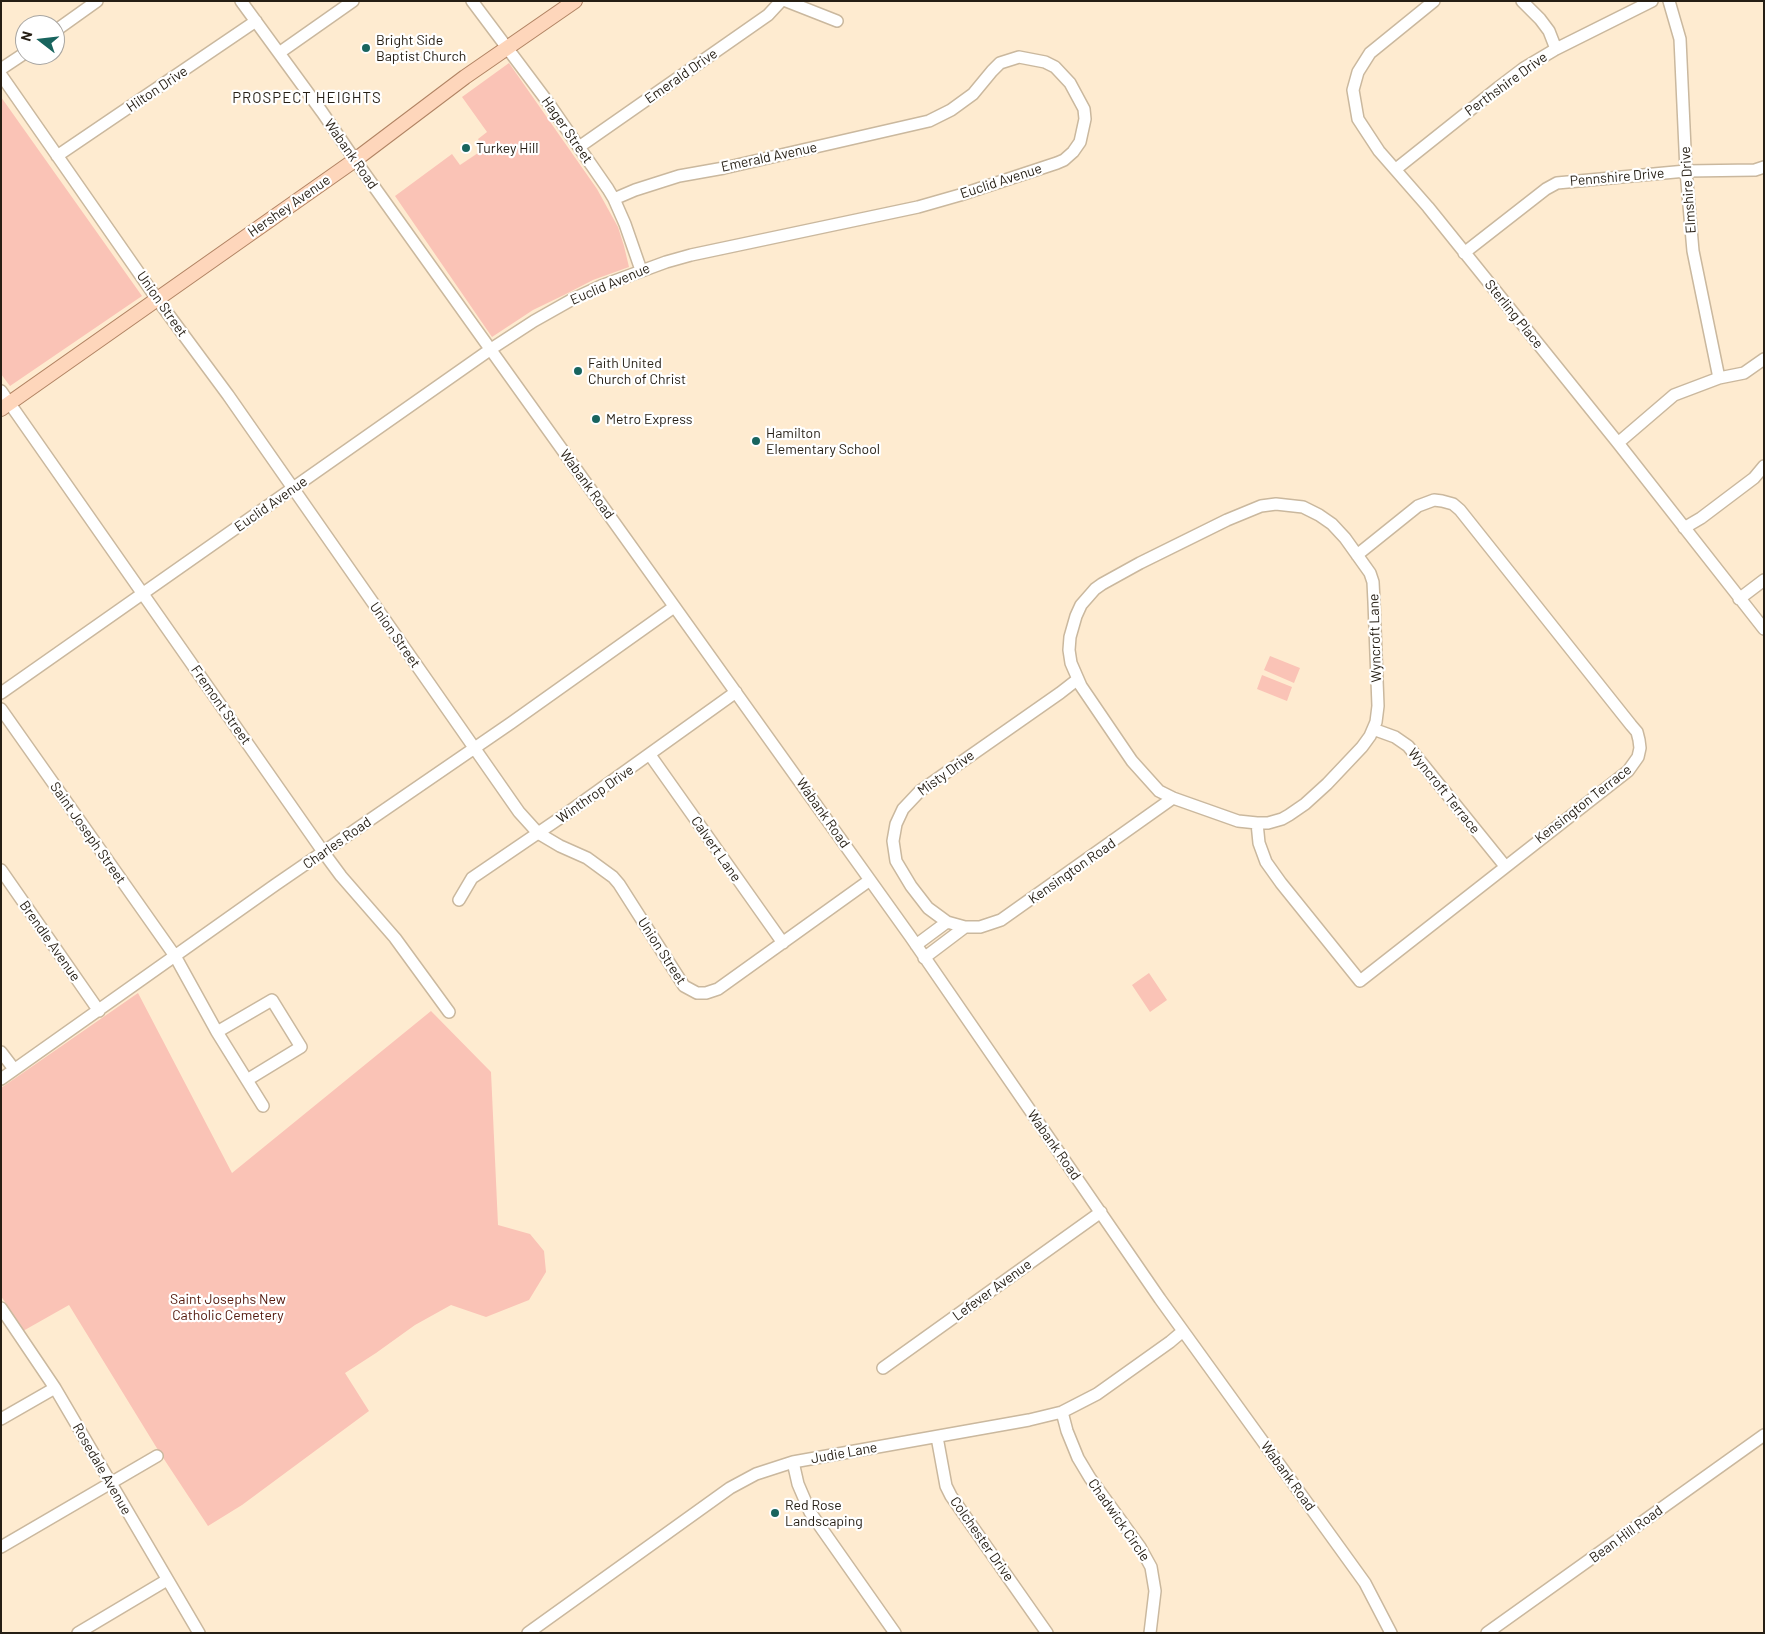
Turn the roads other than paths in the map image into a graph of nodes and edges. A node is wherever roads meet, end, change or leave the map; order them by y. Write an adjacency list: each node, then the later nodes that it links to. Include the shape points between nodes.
1 (97, 1): 14 (street)
2 (241, 1): 12 (street, Wabank Road)
3 (353, 1): 17 (street)
4 (472, 1): 15 (street, Hager Street)
5 (575, 1): 15 (main road, Hershey Avenue)
6 (781, 1): 22 (street, Emerald Drive, via 768,15)
7 (786, 1): 13 (street)
8 (1434, 1): 26 (street, Sterling Place, via 1370,53 1358,72 1353,90 1358,119 1379,151)
9 (1522, 1): 16 (street, via 1540,19)
10 (1652, 1): 16 (street, Perthshire Drive)
11 (1669, 1): 27 (street, Elmshire Drive, via 1680,38)
12 (256, 21): 17 (street, Wabank Road); 23 (street, Hilton Drive)
13 (837, 21)
14 (65, 24)
15 (507, 48): 22 (street, Hager Street); 24 (main road, Hershey Avenue)
16 (1556, 49): 26 (street, Perthshire Drive, via 1499,86)
17 (279, 53): 24 (street, Wabank Road)
18 (15, 59): 19 (street)
19 (1, 69)
20 (1, 75): 23 (street, Union Street)
21 (925, 122): 28 (street, Emerald Avenue, via 679,176); 30 (street, Euclid Avenue, via 942,116 973,94 1000,63 1019,57 1045,62 1056,68 1070,83 1084,109 1085,119 1080,142 1073,152 1064,160 1048,166 918,207 691,255)
22 (580, 147): 28 (street, Hager Street)
23 (57, 156): 31 (street, Union Street)
24 (355, 160): 31 (main road, Hershey Avenue); 32 (street, Wabank Road)
25 (1764, 167): 27 (street, Pennshire Drive, via 1755,170)
26 (1396, 169): 29 (street, Sterling Place)
27 (1686, 171): 29 (street, Pennshire Drive, via 1557,182); 34 (street, Elmshire Drive, via 1692,251)
28 (614, 199): 30 (street, Hager Street)
29 (1464, 253): 37 (street, Sterling Place)
30 (641, 270): 32 (street, Euclid Avenue, via 573,299)
31 (157, 299): 36 (main road, Hershey Avenue); 39 (street, Union Street)
32 (490, 349): 39 (street, Euclid Avenue); 45 (street, Wabank Road)
33 (1764, 359): 34 (street, via 1744,373)
34 (1720, 378): 37 (street, via 1674,395)
35 (1, 391): 36 (street, Fremont Street)
36 (5, 406): 43 (street, Fremont Street)
37 (1618, 443): 40 (street, Sterling Place)
38 (1764, 466): 40 (street, via 1701,518)
39 (293, 489): 43 (street, Euclid Avenue); 52 (street, Union Street)
40 (1684, 528): 44 (street, Sterling Place)
41 (1357, 555): 47 (street, Wyncroft Lane, via 1332,524 1303,507 1283,504 1252,509 1140,563 1095,590 1076,614 1070,637 1071,663); 51 (street, Wyncroft Lane, via 1373,582 1378,706); 58 (street, Kensington Terrace, via 1418,506 1434,500 1453,504 1637,732 1638,757 1628,771)
42 (1764, 580): 44 (street)
43 (143, 594): 49 (street, Euclid Avenue); 57 (street, Fremont Street)
44 (1739, 599): 46 (street, Sterling Place)
45 (674, 607): 48 (street, Wabank Road); 52 (street, Charles Road)
46 (1764, 629)
47 (1078, 679): 54 (street, Wyncroft Lane, via 1132,762 1159,791); 62 (street, Misty Drive, via 920,791 903,809 893,841 896,861 928,908)
48 (736, 692): 53 (street, Winthrop Drive); 60 (street, Wabank Road)
49 (1, 693)
50 (1, 709): 66 (street, Saint Joseph Street)
51 (1373, 729): 55 (street, Wyncroft Lane, via 1362,747 1305,804 1282,819); 58 (street, Wyncroft Terrace, via 1408,746)
52 (474, 748): 56 (street, Union Street, via 519,812); 57 (street, Charles Road)
53 (650, 755): 56 (street, Winthrop Drive); 64 (street, Calvert Lane)
54 (1173, 798): 55 (street, Wyncroft Lane, via 1238,821); 63 (street, Kensington Road, via 1013,913 994,923)
55 (1257, 823): 58 (street, Kensington Terrace, via 1259,843 1266,862 1360,981)
56 (538, 833): 61 (street, Winthrop Drive, via 472,878); 64 (street, Union Street, via 587,858 620,884 680,981 690,990 706,993 718,989)
57 (324, 853): 66 (street, Charles Road); 69 (street, Fremont Street, via 395,938)
58 (1505, 866)
59 (1, 870): 68 (street, Brendle Avenue)
60 (870, 880): 64 (street, Union Street); 65 (street, Wabank Road)
61 (459, 900)
62 (947, 922): 63 (street, Kensington Road); 65 (street)
63 (965, 927): 67 (street)
64 (783, 942)
65 (916, 945): 67 (street, Wabank Road)
66 (176, 956): 68 (street, Charles Road); 70 (street, Saint Joseph Street)
67 (924, 958): 76 (street, Wabank Road)
68 (99, 1011): 72 (street, Charles Road)
69 (450, 1012)
70 (217, 1032): 74 (street, Saint Joseph Street); 74 (street, via 272,1000 301,1047)
71 (1, 1052): 72 (street)
72 (14, 1069): 73 (street, Charles Road)
73 (1, 1079)
74 (247, 1080): 75 (street, Saint Joseph Street)
75 (263, 1106)
76 (1101, 1212): 78 (street, Wabank Road); 79 (street, Lefever Avenue)
77 (1, 1308): 80 (street, Rosedale Avenue)
78 (1183, 1331): 81 (street, Judie Lane, via 1096,1394); 96 (street, Wabank Road, via 1365,1583)
79 (883, 1368)
80 (55, 1388): 82 (street); 87 (street, Rosedale Avenue)
81 (1062, 1412): 84 (street, Judie Lane); 95 (street, Chadwick Circle, via 1078,1458 1151,1567 1155,1591)
82 (1, 1419)
83 (1764, 1435): 97 (street, Bean Hill Road)
84 (937, 1436): 86 (street, Judie Lane); 94 (street, Colchester Drive, via 946,1486 951,1496)
85 (157, 1456): 87 (street)
86 (793, 1462): 92 (street, Judie Lane, via 756,1474 730,1488); 93 (street, via 810,1512)
87 (110, 1483): 88 (street); 89 (street, Rosedale Avenue)
88 (1, 1548)
89 (167, 1580): 90 (street); 91 (street, Rosedale Avenue)
90 (78, 1633)
91 (198, 1633)
92 (528, 1633)
93 (895, 1633)
94 (1047, 1633)
95 (1150, 1633)
96 (1391, 1633)
97 (1488, 1633)

